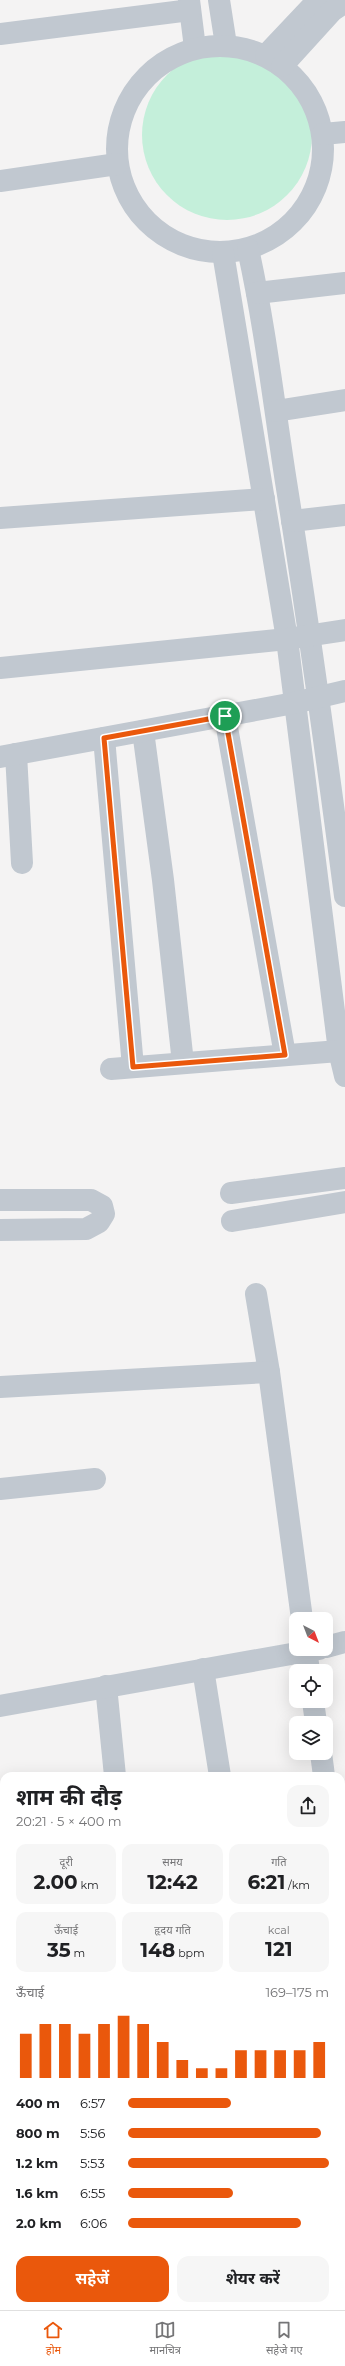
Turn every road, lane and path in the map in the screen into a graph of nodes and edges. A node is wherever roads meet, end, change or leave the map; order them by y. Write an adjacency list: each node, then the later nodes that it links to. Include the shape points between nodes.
1 (219, 0): 6 (street)
2 (318, 0): 8 (street)
3 (345, 2): 8 (street)
4 (190, 5): 5 (street); 7 (street)
5 (0, 34)
6 (226, 45): 7 (street); 8 (street, via 244,48)
7 (195, 48): 11 (street, via 167,60 143,79 126,104 117,134)
8 (274, 61): 10 (street, via 302,85 315,108)
9 (345, 132): 10 (street)
10 (323, 134): 13 (street, via 322,164 314,192 298,217 275,237)
11 (117, 164): 12 (street); 14 (street, via 128,198 149,226 179,245 214,253)
12 (0, 181)
13 (248, 249): 14 (street); 16 (street)
14 (223, 252): 19 (street)
15 (345, 283): 16 (street)
16 (257, 293): 18 (street)
17 (345, 400): 18 (street)
18 (276, 410): 22 (street)
19 (264, 499): 21 (street); 25 (street)
20 (345, 515): 22 (street)
21 (0, 518)
22 (292, 521): 24 (street)
23 (345, 630): 24 (street)
24 (309, 635): 25 (street); 28 (street)
25 (287, 639): 26 (street); 29 (street)
26 (0, 668)
27 (345, 691): 28 (street)
28 (319, 696): 29 (street); 35 (street)
29 (294, 703): 30 (street); 36 (street)
30 (225, 716): 31 (street); 37 (street)
31 (142, 731): 32 (street); 38 (street)
32 (104, 738): 33 (street); 39 (street)
33 (8, 756): 34 (street)
34 (22, 863)
35 (345, 896)
36 (339, 1051): 37 (street); 41 (street)
37 (285, 1055): 38 (street)
38 (183, 1063): 39 (street)
39 (133, 1067): 40 (street)
40 (111, 1069)
41 (345, 1076)
42 (345, 1178): 43 (street)
43 (231, 1193)
44 (0, 1200): 47 (street, via 91,1200 102,1206 104,1214 99,1222 86,1229)
45 (345, 1202): 46 (street)
46 (232, 1221)
47 (0, 1230)
48 (256, 1294): 49 (street)
49 (269, 1372): 50 (street); 53 (street)
50 (0, 1387)
51 (95, 1479): 52 (street)
52 (0, 1489)
53 (301, 1612)
54 (345, 1642): 55 (street)
55 (333, 1646)
56 (298, 1656): 57 (street)
57 (203, 1669): 58 (street); 62 (street)
58 (106, 1686): 59 (street); 61 (street)
59 (0, 1706)
60 (321, 1760): 63 (street)
61 (114, 1772)
62 (219, 1772)
63 (323, 1772)

